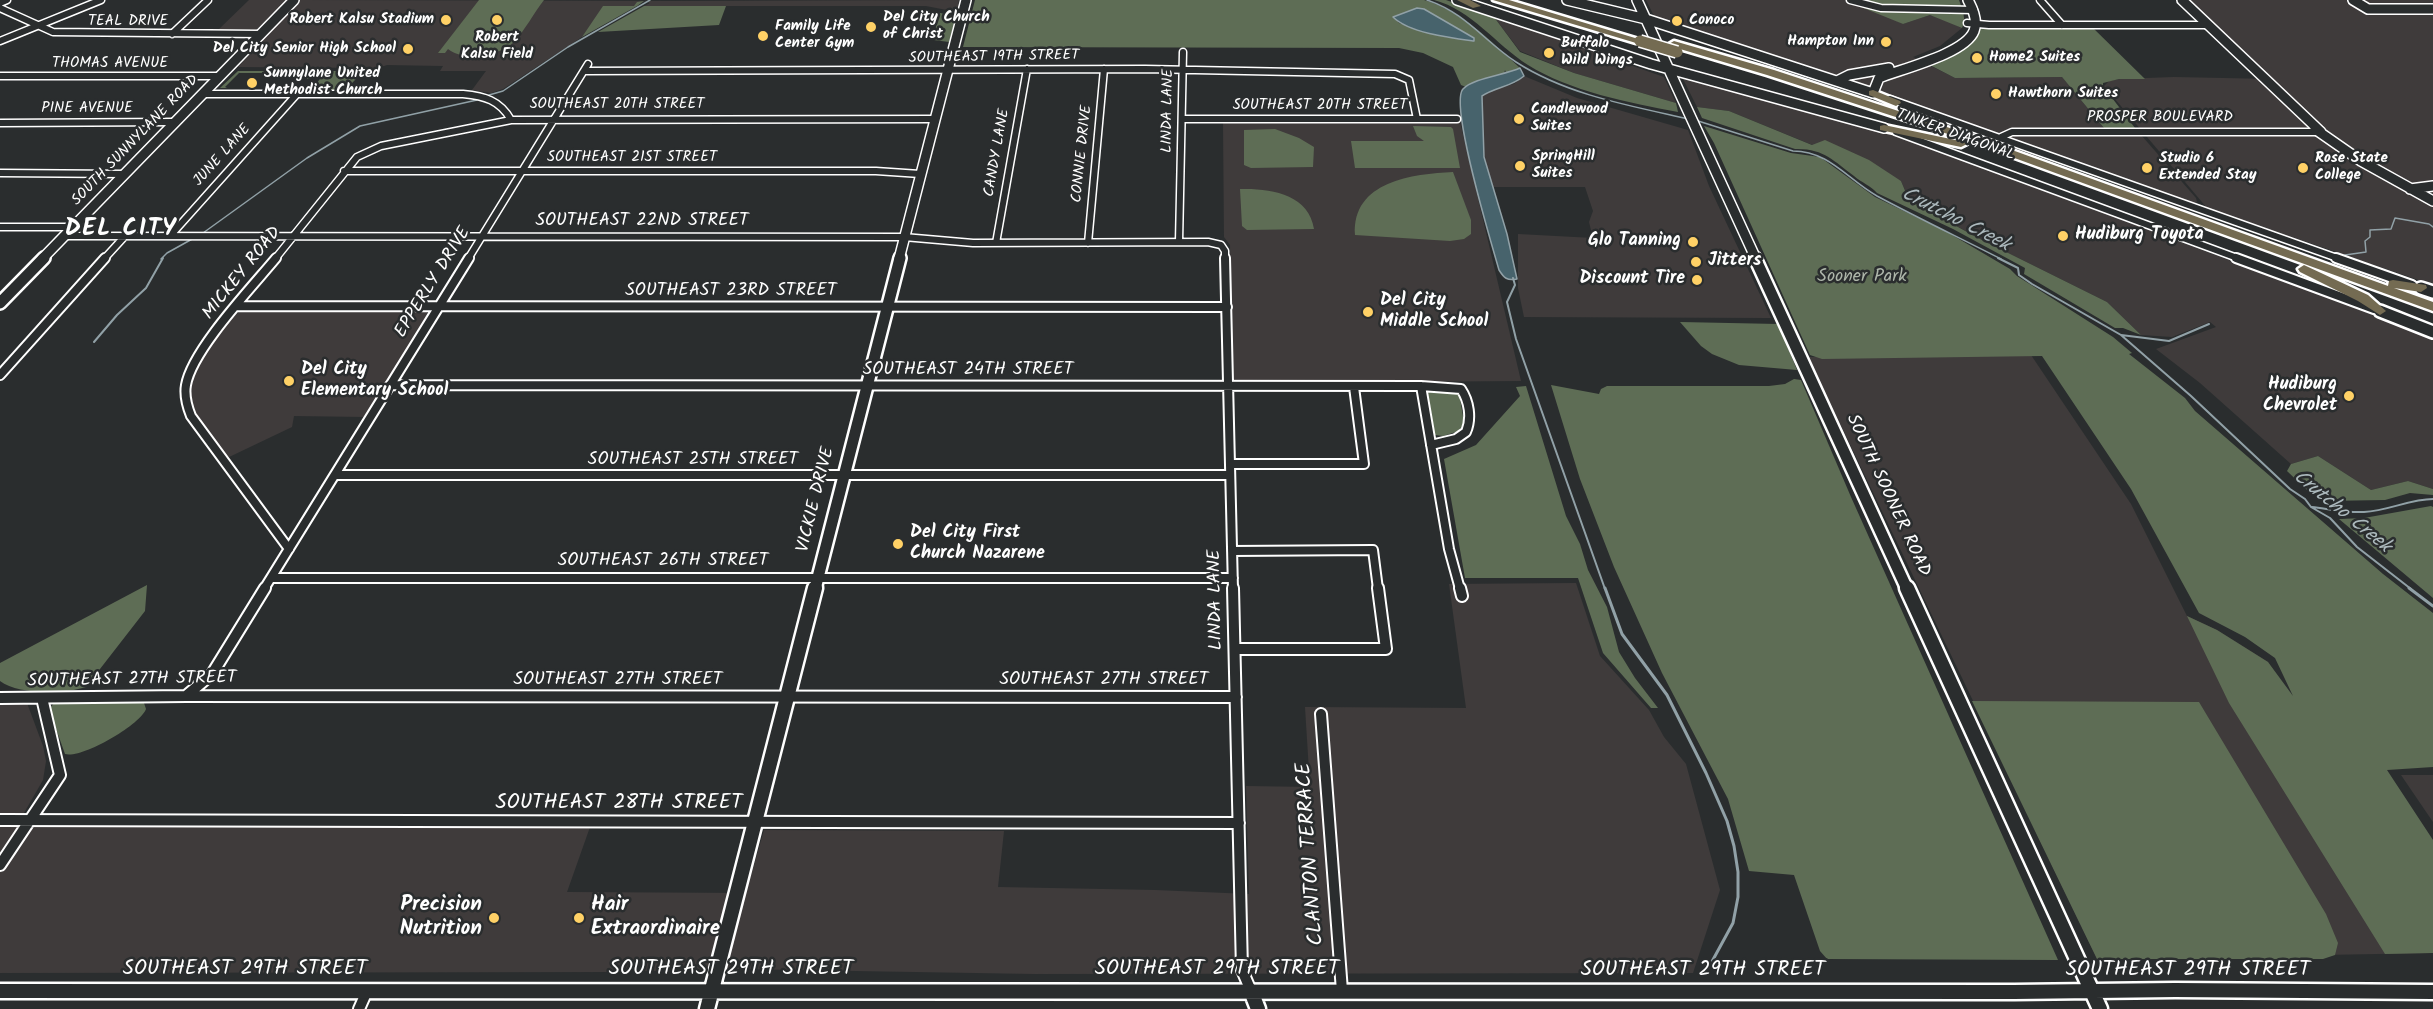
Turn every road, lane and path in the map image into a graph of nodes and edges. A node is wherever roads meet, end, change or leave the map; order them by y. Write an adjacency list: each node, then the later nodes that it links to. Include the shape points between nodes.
1 (7, 0): 19 (street)
2 (100, 0): 29 (street)
3 (208, 0): 31 (street)
4 (294, 0): 32 (street, SOUTH SUNNYLANE ROAD)
5 (966, 0): 43 (street, VICKIE DRIVE)
6 (1457, 0): 20 (street, TINKER DIAGONAL)
7 (1462, 0): 20 (highway)
8 (1498, 0): 33 (highway, TINKER DIAGONAL)
9 (1521, 0): 33 (highway, TINKER DIAGONAL)
10 (1567, 0): 25 (street)
11 (1638, 0): 25 (street, SOUTH SOONER ROAD)
12 (1850, 0): 24 (street, via 1881,8)
13 (1961, 0): 24 (street)
14 (1968, 0): 24 (street)
15 (2040, 0): 27 (street)
16 (2182, 0): 28 (street)
17 (2352, 0): 22 (street)
18 (2362, 0): 22 (street)
19 (0, 3)
20 (1476, 6): 41 (street, TINKER DIAGONAL)
21 (0, 8): 29 (street, TEAL DRIVE)
22 (2368, 9): 23 (street)
23 (2433, 9)
24 (1970, 10): 26 (street)
25 (1646, 19): 30 (street); 34 (street, SOUTH SOONER ROAD)
26 (1971, 23): 27 (street); 46 (street, via 1946,46 1876,72 1846,75); 47 (street, via 1972,35 1966,41 1879,78)
27 (2062, 25): 28 (street)
28 (2208, 25): 59 (street)
29 (38, 26): 31 (street, TEAL DRIVE, via 76,34); 35 (street)
30 (1677, 30): 34 (street, via 1663,31); 46 (street)
31 (172, 34): 32 (street, TEAL DRIVE)
32 (261, 34): 45 (street, SOUTH SUNNYLANE ROAD)
33 (1639, 37): 36 (highway, TINKER DIAGONAL, bridge)
34 (1654, 37): 41 (street, SOUTH SOONER ROAD)
35 (0, 41)
36 (1676, 48): 60 (highway, TINKER DIAGONAL); 61 (highway, TINKER DIAGONAL)
37 (1183, 52): 42 (street, LINDA LANE)
38 (586, 68): 43 (street, SOUTHEAST 19TH STREET); 50 (street, EPPERLY DRIVE)
39 (1027, 69): 40 (street, SOUTHEAST 19TH STREET); 43 (street, SOUTHEAST 19TH STREET); 81 (street, CANDY LANE)
40 (1104, 69): 42 (street, SOUTHEAST 19TH STREET); 82 (street, CONNIE DRIVE)
41 (1669, 69): 58 (street, TINKER DIAGONAL); 129 (street, SOUTH SOONER ROAD)
42 (1183, 70): 52 (street, LINDA LANE); 53 (street, SOUTHEAST 19TH STREET, via 1395,74 1409,80)
43 (946, 71): 51 (street, VICKIE DRIVE)
44 (0, 76): 45 (street, THOMAS AVENUE)
45 (220, 76): 48 (street, SOUTH SUNNYLANE ROAD)
46 (1837, 81): 47 (street)
47 (1873, 93): 60 (highway)
48 (202, 94): 49 (street, SOUTHEAST 20TH STREET); 56 (street, SOUTH SUNNYLANE ROAD)
49 (297, 94): 55 (street, SOUTHEAST 20TH STREET, via 472,95 501,104); 74 (street, JUNE LANE)
50 (555, 118): 51 (street, SOUTHEAST 20TH STREET); 55 (street, SOUTHEAST 20TH STREET); 63 (street, EPPERLY DRIVE)
51 (934, 119): 66 (street, VICKIE DRIVE)
52 (1182, 119): 53 (street, SOUTHEAST 20TH STREET); 80 (street, LINDA LANE)
53 (1417, 119): 54 (street, SOUTHEAST 20TH STREET)
54 (1457, 119)
55 (511, 120): 62 (street, MICKEY ROAD, via 381,146 357,157)
56 (175, 122): 57 (street, PINE AVENUE); 65 (street, SOUTH SUNNYLANE ROAD)
57 (0, 123)
58 (1884, 128): 61 (highway); 92 (street, TINKER DIAGONAL)
59 (2320, 132): 60 (street, PROSPER BOULEVARD, via 2012,132); 68 (street)
60 (1999, 143): 79 (highway, TINKER DIAGONAL); 85 (street, TINKER DIAGONAL)
61 (1966, 145): 84 (highway, TINKER DIAGONAL)
62 (344, 171): 63 (street, SOUTHEAST 21ST STREET); 75 (street, MICKEY ROAD)
63 (522, 171): 66 (street, SOUTHEAST 21ST STREET); 77 (street, EPPERLY DRIVE)
64 (0, 173): 65 (street)
65 (124, 174): 71 (street, SOUTH SUNNYLANE ROAD)
66 (920, 174): 78 (street, VICKIE DRIVE)
67 (2433, 186): 68 (street)
68 (2415, 188): 69 (street)
69 (2432, 197)
70 (4, 227): 71 (street); 72 (street)
71 (72, 227): 76 (street, SOUTH SUNNYLANE ROAD)
72 (0, 235)
73 (126, 236): 74 (street, SOUTHEAST 22ND STREET); 76 (street, SOUTHEAST 22ND STREET); 95 (street)
74 (170, 236): 75 (street, SOUTHEAST 22ND STREET)
75 (292, 236): 77 (street, SOUTHEAST 22ND STREET); 87 (street, MICKEY ROAD)
76 (63, 237): 86 (street, SOUTH SUNNYLANE ROAD)
77 (482, 237): 78 (street, SOUTHEAST 22ND STREET); 88 (street, EPPERLY DRIVE)
78 (904, 237): 81 (street, SOUTHEAST 22ND STREET); 90 (street, VICKIE DRIVE)
79 (2252, 241): 85 (highway, via 2399,286); 89 (highway, TINKER DIAGONAL)
80 (1179, 242): 82 (street, SOUTHEAST 22ND STREET); 83 (street, SOUTHEAST 22ND STREET)
81 (996, 243): 82 (street, SOUTHEAST 22ND STREET)
82 (1088, 243)
83 (1221, 245): 91 (street, LINDA LANE, via 1226,251)
84 (2301, 267): 92 (highway, via 2363,298); 93 (highway, TINKER DIAGONAL)
85 (2427, 290)
86 (0, 303)
87 (236, 306): 88 (street, SOUTHEAST 23RD STREET); 106 (street, MICKEY ROAD, via 199,353 188,374 184,402)
88 (439, 306): 90 (street, SOUTHEAST 23RD STREET); 96 (street, EPPERLY DRIVE)
89 (2433, 306)
90 (886, 307): 91 (street, SOUTHEAST 23RD STREET); 97 (street, VICKIE DRIVE)
91 (1227, 307): 98 (street, LINDA LANE)
92 (2380, 311): 94 (street, TINKER DIAGONAL)
93 (2433, 316)
94 (2433, 332)
95 (0, 375)
96 (390, 386): 97 (street, SOUTHEAST 24TH STREET); 103 (street, EPPERLY DRIVE)
97 (866, 386): 98 (street, SOUTHEAST 24TH STREET); 105 (street, VICKIE DRIVE)
98 (1229, 386): 100 (street, SOUTHEAST 24TH STREET); 102 (street, LINDA LANE)
99 (1421, 386): 100 (street, SOUTHEAST 24TH STREET); 101 (street); 101 (street, SOUTHEAST 24TH STREET, via 1461,389 1471,422 1469,430 1461,436)
100 (1354, 387): 102 (street, via 1364,464)
101 (1431, 445): 111 (street, via 1449,549)
102 (1230, 464): 104 (street, LINDA LANE)
103 (335, 475): 105 (street, SOUTHEAST 25TH STREET); 106 (street, EPPERLY DRIVE)
104 (1230, 475): 105 (street, SOUTHEAST 25TH STREET); 107 (street, LINDA LANE)
105 (843, 476): 110 (street, VICKIE DRIVE)
106 (289, 549): 108 (street, EPPERLY DRIVE)
107 (1232, 551): 109 (street, LINDA LANE); 112 (street, via 1373,550 1386,649)
108 (272, 578): 110 (street, SOUTHEAST 26TH STREET); 113 (street, EPPERLY DRIVE, via 212,674)
109 (1233, 578): 110 (street, SOUTHEAST 26TH STREET); 112 (street, LINDA LANE)
110 (817, 579): 117 (street, VICKIE DRIVE)
111 (1462, 596)
112 (1235, 649): 114 (street, LINDA LANE)
113 (186, 696): 116 (street, SOUTHEAST 27TH STREET); 117 (street, SOUTHEAST 27TH STREET)
114 (1236, 697): 117 (street, SOUTHEAST 27TH STREET); 122 (street, LINDA LANE)
115 (0, 698): 116 (street, SOUTHEAST 27TH STREET)
116 (42, 698): 120 (street, via 60,775)
117 (786, 698): 121 (street, VICKIE DRIVE)
118 (1321, 714): 128 (street, CLANTON TERRACE)
119 (0, 820): 120 (street, SOUTHEAST 28TH STREET)
120 (30, 820): 121 (street, SOUTHEAST 28TH STREET); 123 (street)
121 (754, 823): 122 (street, SOUTHEAST 28TH STREET); 126 (street, VICKIE DRIVE)
122 (1239, 824): 127 (street, LINDA LANE, via 1242,970)
123 (0, 865)
124 (0, 991): 125 (street, SOUTHEAST 29TH STREET)
125 (366, 991): 126 (street, SOUTHEAST 29TH STREET); 131 (street)
126 (711, 991): 127 (street, SOUTHEAST 29TH STREET); 132 (street, VICKIE DRIVE)
127 (1251, 991): 128 (street, SOUTHEAST 29TH STREET); 133 (street)
128 (1342, 991): 129 (street, SOUTHEAST 29TH STREET)
129 (2092, 991): 130 (street, SOUTHEAST 29TH STREET); 134 (street, SOUTH SOONER ROAD)
130 (2433, 992)
131 (359, 1009)
132 (706, 1009)
133 (1258, 1009)
134 (2100, 1009)

